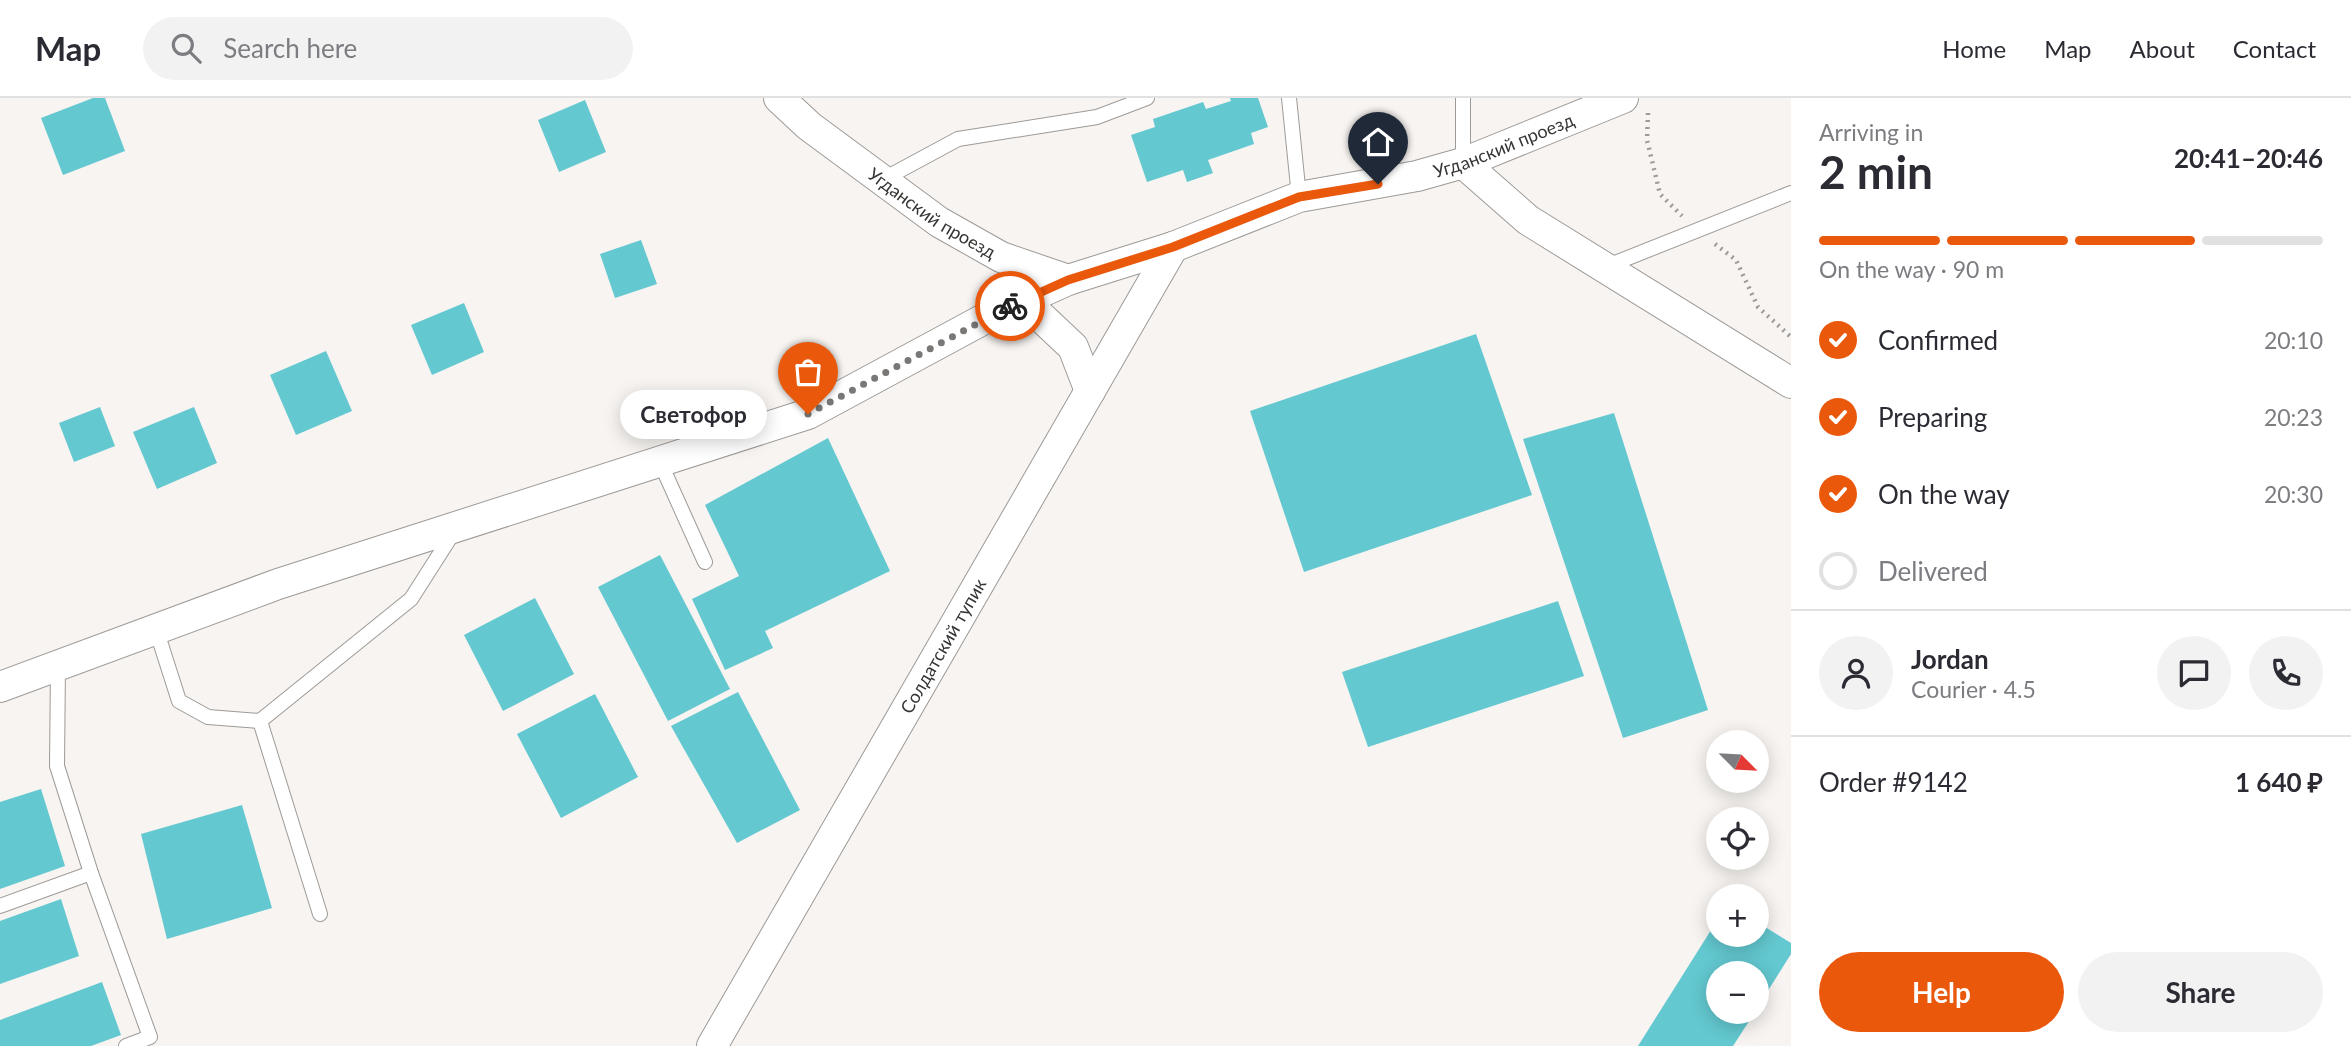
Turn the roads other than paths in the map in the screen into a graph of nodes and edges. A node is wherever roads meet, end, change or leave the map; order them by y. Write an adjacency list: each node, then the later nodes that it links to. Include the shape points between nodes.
1 (779, 98): 7 (street, Угданский проезд)
2 (1147, 98): 7 (lane, via 1097,117 958,139)
3 (1289, 98): 9 (lane)
4 (1463, 98): 6 (lane)
5 (1636, 105): 6 (street, Угданский проезд)
6 (1462, 163): 9 (street, Угданский проезд, via 1417,176); 11 (street, via 1528,220)
7 (883, 180): 12 (street, Угданский проезд, via 940,222 1001,257)
8 (1791, 193): 11 (lane)
9 (1299, 197): 10 (street, Угданский проезд)
10 (1173, 247): 12 (street, Угданский проезд); 15 (street, Солдатский тупик)
11 (1604, 267): 14 (street)
12 (1068, 280): 13 (street)
13 (1023, 300): 15 (street, via 1073,347); 16 (street, via 808,414)
14 (1791, 383)
15 (1090, 391): 27 (street, Солдатский тупик)
16 (660, 462): 17 (street); 18 (lane)
17 (457, 526): 19 (street); 22 (lane, via 411,600)
18 (705, 562)
19 (156, 629): 20 (street); 22 (lane, via 179,701 208,717)
20 (58, 666): 21 (street); 23 (lane, via 57,766)
21 (0, 688)
22 (260, 721): 25 (lane)
23 (92, 873): 24 (lane); 26 (lane, via 150,1037)
24 (0, 906)
25 (320, 914)
26 (126, 1046)
27 (712, 1046)

